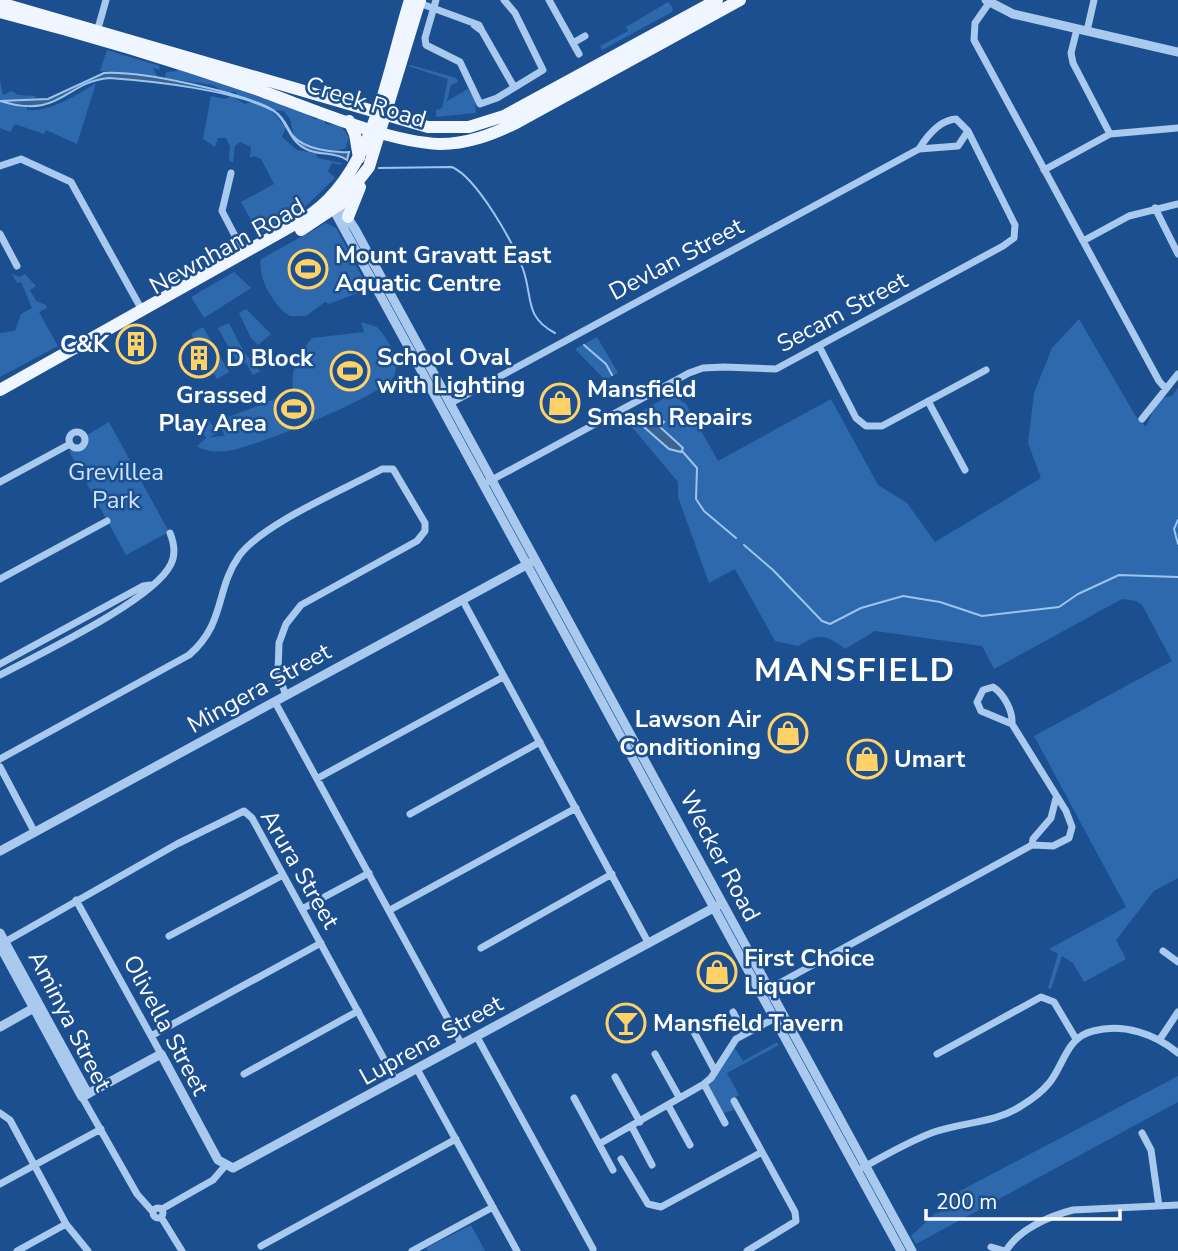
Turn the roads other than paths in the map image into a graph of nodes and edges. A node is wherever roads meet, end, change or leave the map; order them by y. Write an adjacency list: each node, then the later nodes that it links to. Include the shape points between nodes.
1 (106, 0): 14 (street)
2 (436, 0): 11 (street)
3 (504, 0): 19 (street, via 543,67 542,73)
4 (549, 0): 16 (street)
5 (717, 0): 24 (main road, Creek Road, via 495,120 447,129)
6 (740, 0): 29 (main road, Creek Road, via 491,134 450,144)
7 (1094, 0): 13 (street)
8 (415, 1): 11 (street); 20 (main road)
9 (988, 1): 13 (street, via 1013,14); 36 (street, via 975,23 974,40)
10 (0, 3): 14 (main road, Creek Road)
11 (433, 9): 19 (street, via 479,25); 19 (street, via 426,45 460,62 480,104)
12 (0, 12): 14 (main road, Creek Road)
13 (1082, 30): 17 (street); 28 (street, via 1071,52 1073,63)
14 (96, 35): 21 (main road, Creek Road); 23 (main road, Creek Road)
15 (585, 36): 16 (street)
16 (573, 43): 18 (street)
17 (1178, 51)
18 (579, 54)
19 (514, 87)
20 (386, 95): 21 (main road); 22 (main road); 24 (main road)
21 (356, 107): 22 (main road, Creek Road)
22 (380, 115): 24 (main road, Creek Road); 26 (main road)
23 (349, 121): 26 (main road, Creek Road); 34 (main road)
24 (404, 121)
25 (1178, 128): 28 (street)
26 (376, 129): 29 (main road, Creek Road); 33 (main road, Newnham Road); 34 (main road, Newnham Road)
27 (968, 131): 30 (street); 31 (street, Devlan Street, via 956,119 949,119); 32 (street)
28 (1110, 134): 36 (street)
29 (410, 140): 33 (main road, via 385,145)
30 (958, 146): 31 (street, Devlan Street); 32 (street, Devlan Street)
31 (919, 149): 55 (street, Devlan Street)
32 (975, 150): 49 (street, Secam Street, via 1015,225 1013,238)
33 (374, 153): 38 (main road, Newnham Road)
34 (359, 159): 39 (main road, Newnham Road)
35 (0, 166): 48 (street, via 22,159 71,182)
36 (1044, 170): 44 (street)
37 (231, 173): 45 (street, via 222,211)
38 (361, 180): 39 (main road, Newnham Road); 42 (main road)
39 (334, 203): 42 (street, Wecker Road); 45 (main road, Newnham Road); 48 (main road, Newnham Road); 60 (street, Wecker Road)
40 (1178, 204): 41 (street)
41 (1155, 208): 44 (street, via 1129,215); 46 (street)
42 (348, 217): 55 (street, Wecker Road)
43 (0, 234): 47 (street)
44 (1083, 241): 52 (street)
45 (244, 253): 48 (main road, Newnham Road)
46 (1178, 254)
47 (17, 266)
48 (143, 312): 53 (main road, Newnham Road)
49 (819, 346): 54 (street, via 856,418 866,426 883,426); 60 (street, Secam Street, via 776,369 724,367 690,373)
50 (986, 370): 54 (street)
51 (1178, 374): 52 (street)
52 (1166, 389): 56 (street)
53 (0, 390)
54 (928, 401): 58 (street)
55 (451, 403): 60 (street, Wecker Road)
56 (1142, 419)
57 (70, 444): 59 (street)
58 (965, 470)
59 (0, 482)
60 (489, 482): 63 (street, Wecker Road)
61 (107, 520): 64 (street)
62 (170, 533): 65 (street, via 172,564)
63 (532, 562): 66 (street, Mingera Street); 89 (street, Wecker Road)
64 (0, 579)
65 (150, 585): 67 (street); 68 (street, via 136,600)
66 (462, 599): 69 (street); 70 (street, Mingera Street)
67 (0, 664)
68 (0, 675)
69 (503, 677): 73 (street); 76 (street)
70 (286, 696): 71 (street, Mingera Street); 74 (street, via 278,658 285,624 293,614 301,605 416,541 425,531 425,523 393,469 382,469 250,543 230,573 210,634 189,656)
71 (275, 702): 76 (street); 82 (street, Mingera Street)
72 (1012, 724): 72 (street, via 981,711 977,702 983,690 993,687 1002,695); 77 (street)
73 (540, 742): 78 (street); 79 (street)
74 (0, 759)
75 (0, 767): 82 (street)
76 (318, 778): 85 (street)
77 (1056, 798): 80 (street); 81 (street)
78 (576, 808): 86 (street); 91 (street)
79 (411, 814)
80 (1051, 818): 81 (street); 83 (street)
81 (1069, 820): 83 (street, via 1072,832 1066,842)
82 (35, 833): 84 (street, Mingera Street)
83 (1032, 845): 99 (street)
84 (0, 851)
85 (369, 873): 90 (street); 91 (street)
86 (612, 874): 95 (street); 96 (street)
87 (283, 875): 88 (street, Arura Street, via 250,814 241,810); 90 (street, Arura Street); 92 (street)
88 (76, 900): 93 (street, Arura Street); 108 (street, Olivella Street)
89 (719, 906): 95 (street, Luprena Street); 99 (street, Wecker Road)
90 (302, 909): 94 (street, Arura Street)
91 (390, 911): 112 (street)
92 (169, 936)
93 (2, 941): 100 (street, Aminya Street)
94 (321, 943): 101 (street, Arura Street); 108 (street)
95 (649, 944): 109 (street, Luprena Street)
96 (481, 948)
97 (1163, 951): 98 (street)
98 (1178, 962)
99 (765, 991): 104 (street, Wecker Road)
100 (37, 1007): 105 (street); 123 (street, Aminya Street)
101 (358, 1011): 119 (street); 121 (street, Arura Street)
102 (733, 1012): 107 (street)
103 (1178, 1012): 111 (street)
104 (778, 1017): 107 (street); 142 (street, Wecker Road)
105 (0, 1027)
106 (694, 1032): 118 (street)
107 (745, 1034): 118 (street, via 732,1044)
108 (151, 1036): 114 (street, Olivella Street)
109 (477, 1037): 112 (street, Luprena Street); 152 (street)
110 (1076, 1039): 111 (street, via 1105,1029); 116 (street, via 1054,1002 1041,997); 142 (street, via 1050,1082 1020,1107 1000,1117 937,1132)
111 (1160, 1039): 113 (street)
112 (462, 1045): 117 (street, Luprena Street)
113 (1178, 1053)
114 (161, 1054): 123 (street); 141 (street, Olivella Street)
115 (655, 1054): 124 (street)
116 (937, 1054)
117 (417, 1069): 121 (street, Luprena Street); 134 (street)
118 (715, 1071): 122 (street)
119 (244, 1074)
120 (615, 1077): 130 (street)
121 (396, 1081): 141 (street, Luprena Street, via 239,1166)
122 (704, 1084): 124 (street); 128 (street, via 726,1121)
123 (85, 1096): 132 (street, Aminya Street)
124 (679, 1097): 127 (street)
125 (574, 1098): 135 (street)
126 (734, 1101): 128 (street)
127 (668, 1105): 130 (street); 136 (street)
128 (739, 1112): 137 (street)
129 (0, 1113): 139 (street, via 10,1120)
130 (640, 1122): 131 (street)
131 (632, 1126): 135 (street); 140 (street)
132 (101, 1129): 139 (street); 148 (street, Aminya Street, via 136,1194 155,1217)
133 (1142, 1133): 146 (street, via 1151,1150)
134 (456, 1139): 147 (street); 150 (street)
135 (599, 1144): 143 (street)
136 (690, 1145)
137 (762, 1152): 143 (street, via 661,1207 648,1204); 158 (street, via 796,1221)
138 (621, 1159): 143 (street)
139 (35, 1165): 144 (street); 149 (street)
140 (652, 1165)
141 (225, 1166): 148 (street, Luprena Street, via 213,1180)
142 (861, 1169): 159 (street, Wecker Road); 160 (street, Wecker Road)
143 (620, 1170)
144 (0, 1184)
145 (1178, 1205): 146 (street)
146 (1159, 1206): 161 (street, via 1059,1213 1013,1238)
147 (493, 1207): 156 (street); 157 (street)
148 (162, 1213): 155 (street)
149 (66, 1224): 153 (street); 154 (street)
150 (261, 1246)
151 (991, 1247): 161 (street)
152 (593, 1249)
153 (17, 1251)
154 (88, 1251)
155 (182, 1251)
156 (412, 1251)
157 (517, 1251)
158 (747, 1251)
159 (901, 1251)
160 (912, 1251)
161 (1005, 1251)

